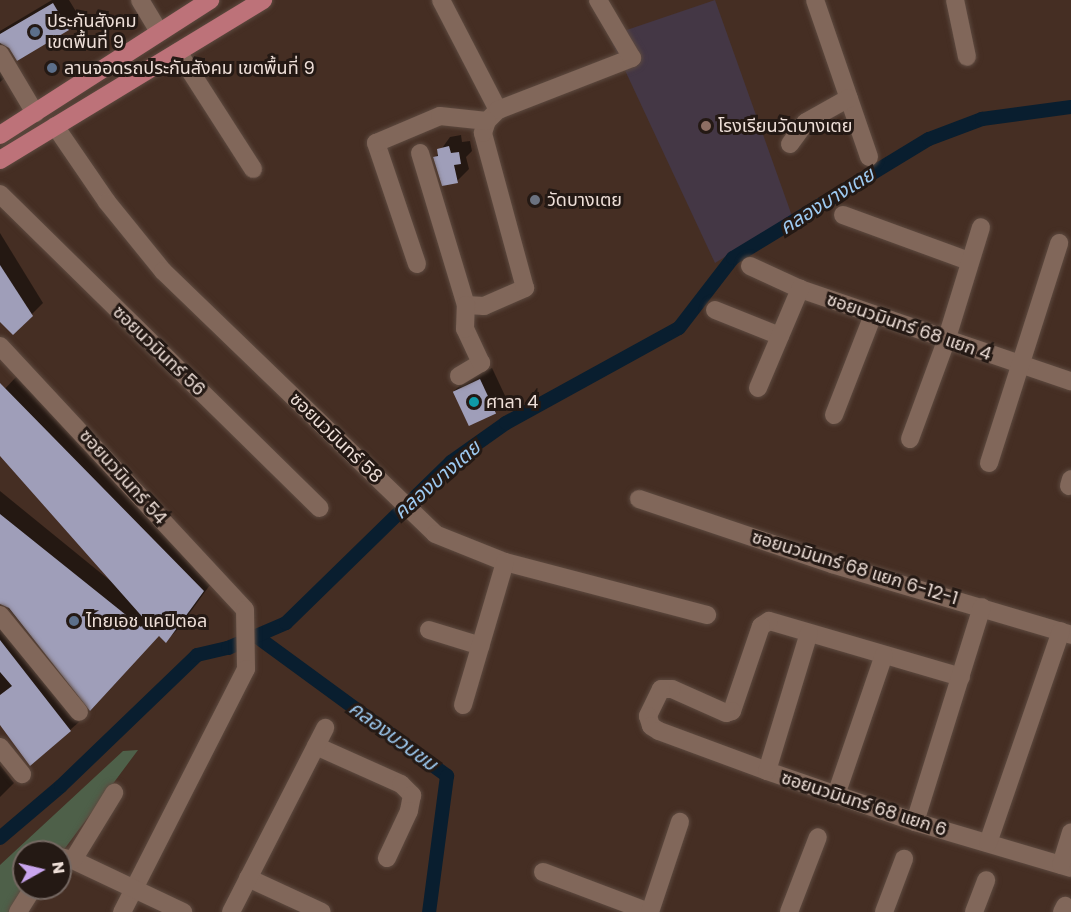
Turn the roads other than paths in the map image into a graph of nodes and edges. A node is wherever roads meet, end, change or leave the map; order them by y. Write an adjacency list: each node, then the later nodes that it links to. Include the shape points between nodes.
1 (140, 0): 8 (street)
2 (210, 0): 8 (main road)
3 (263, 0): 9 (main road)
4 (441, 0): 14 (street)
5 (598, 0): 14 (street, via 632,58)
6 (815, 0): 12 (street)
7 (955, 0): 11 (street)
8 (159, 32): 13 (main road)
9 (178, 52): 15 (main road); 21 (street)
10 (0, 54): 13 (street)
11 (967, 57)
12 (849, 98): 17 (street, via 806,122); 19 (street)
13 (35, 113): 16 (main road)
14 (493, 116): 27 (street, via 440,116 376,143); 30 (street, via 483,133 486,150 525,288 484,306)
15 (55, 126): 20 (main road); 45 (street, ซอยนวมินทร์ 58, via 107,202 163,271 393,494 435,534)
16 (0, 135)
17 (790, 144)
18 (420, 153): 30 (street)
19 (869, 157)
20 (0, 160)
21 (253, 169)
22 (0, 194): 44 (street, ซอยนวมินทร์ 56)
23 (843, 215): 26 (street)
24 (981, 227): 26 (street)
25 (1059, 243): 36 (street)
26 (969, 261): 34 (street)
27 (417, 264)
28 (750, 266): 29 (street, ซอยนวมินทร์ 68 แยก 4)
29 (800, 289): 32 (street, ซอยนวมินทร์ 68 แยก 4); 33 (street)
30 (466, 305): 37 (street, via 465,329 481,363)
31 (715, 310): 33 (street)
32 (873, 315): 34 (street, ซอยนวมินทร์ 68 แยก 4); 40 (street)
33 (780, 336): 39 (street)
34 (946, 341): 36 (street, ซอยนวมินทร์ 68 แยก 4); 41 (street)
35 (0, 346): 77 (street, ซอยนวมินทร์ 54, via 245,610 246,669)
36 (1022, 366): 38 (street, ซอยนวมินทร์ 68 แยก 4); 42 (street)
37 (459, 376)
38 (1071, 381)
39 (758, 388)
40 (834, 415)
41 (910, 439)
42 (989, 462)
43 (639, 499): 46 (street, ซอยนวมินทร์ 68 แยก 6-12-1, via 832,564)
44 (319, 508)
45 (505, 562): 48 (street, ซอยนวมินทร์ 58); 52 (street)
46 (982, 607): 51 (street, ซอยนวมินทร์ 68 แยก 6-12-1); 54 (street)
47 (0, 615): 56 (street)
48 (707, 615)
49 (429, 630): 52 (street)
50 (809, 633): 53 (street); 60 (street); 60 (street, ซอยนวมินทร์ 68 แยก 6, via 769,621 761,626 732,711 726,713 672,689 661,689 648,716 651,726 659,732)
51 (1066, 633): 68 (street)
52 (481, 646): 55 (street)
53 (884, 655): 54 (street); 63 (street)
54 (961, 677): 65 (street)
55 (463, 705)
56 (79, 712)
57 (325, 728): 58 (street)
58 (316, 746): 70 (street, via 400,784 412,795 409,811); 75 (street)
59 (0, 747): 61 (street)
60 (767, 771): 63 (street, ซอยนวมินทร์ 68 แยก 6)
61 (22, 774)
62 (114, 793): 69 (street)
63 (836, 795): 65 (street, ซอยนวมินทร์ 68 แยก 6)
64 (680, 822): 82 (street)
65 (915, 822): 68 (street, ซอยนวมินทร์ 68 แยก 6)
66 (1071, 832): 73 (street)
67 (818, 837): 83 (street)
68 (988, 843): 73 (street, ซอยนวมินทร์ 68 แยก 6)
69 (72, 851)
70 (387, 858)
71 (904, 859): 84 (street)
72 (72, 860): 77 (street)
73 (1066, 866)
74 (543, 872): 82 (street)
75 (248, 878): 80 (street); 81 (street)
76 (986, 880): 85 (street)
77 (136, 890): 78 (street); 79 (street)
78 (122, 912)
79 (183, 912)
80 (231, 912)
81 (322, 912)
82 (650, 912)
83 (789, 912)
84 (884, 912)
85 (974, 912)

